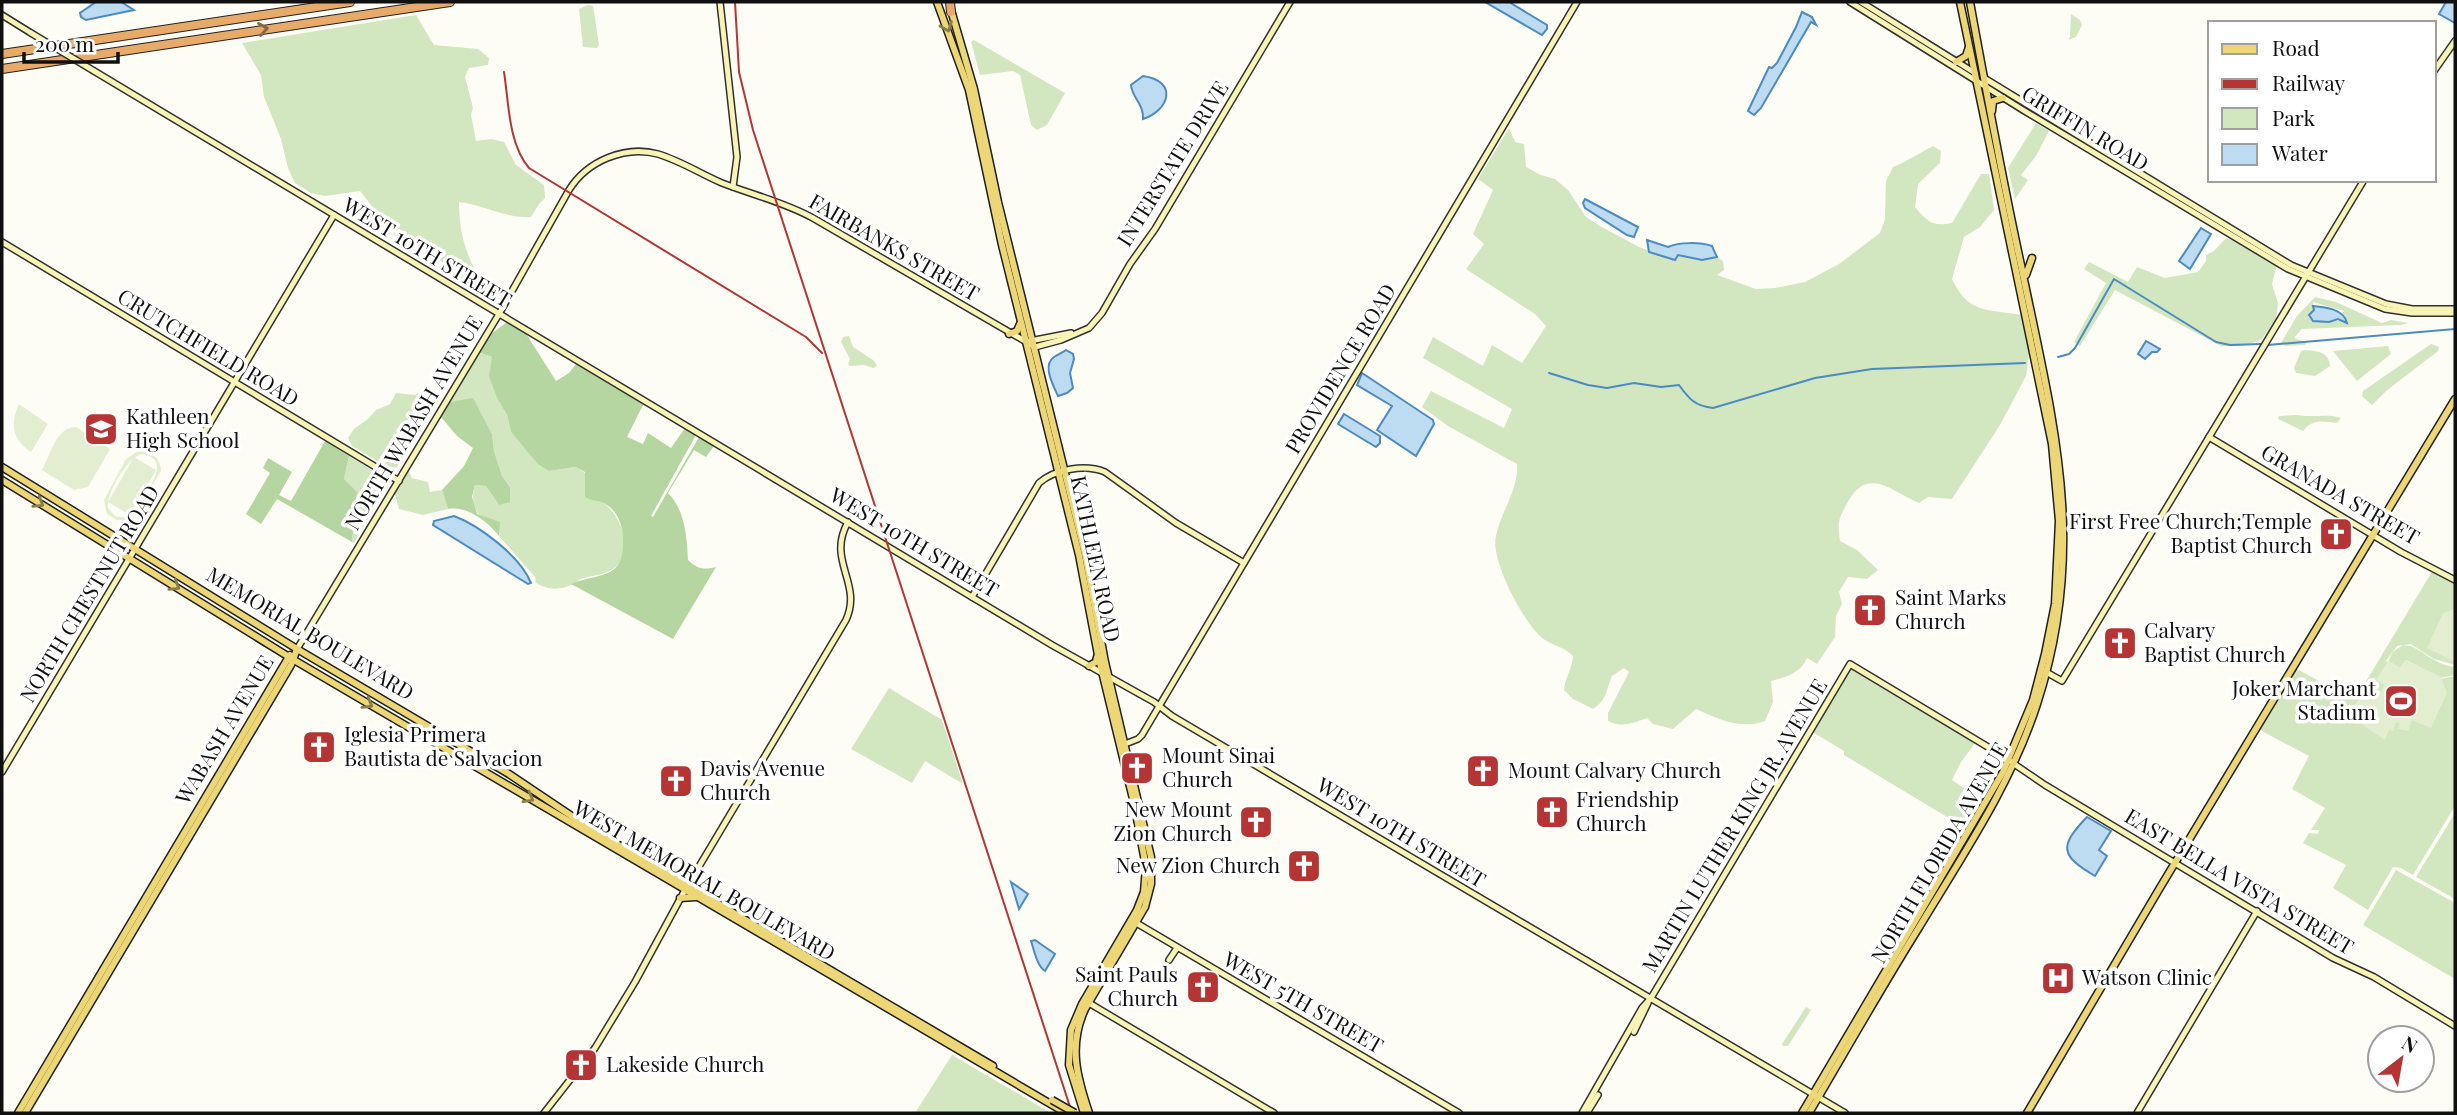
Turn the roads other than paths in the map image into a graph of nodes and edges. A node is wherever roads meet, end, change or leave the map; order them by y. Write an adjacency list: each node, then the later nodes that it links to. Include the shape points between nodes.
1 (350, 2): 16 (highway)
2 (450, 2): 19 (highway, one-way to 2)
3 (720, 2): 27 (street, via 737,157)
4 (937, 2): 37 (main road, KATHLEEN ROAD, one-way to 37, via 969,90)
5 (949, 2): 12 (highway)
6 (1290, 2): 40 (street, INTERSTATE DRIVE, via 1102,313 1089,328 1061,340)
7 (1577, 2): 57 (street, PROVIDENCE ROAD)
8 (1850, 2): 20 (street, GRIFFIN ROAD)
9 (1861, 2): 17 (street, GRIFFIN ROAD)
10 (1960, 2): 15 (main road)
11 (1970, 2): 20 (main road)
12 (951, 12): 40 (main road, KATHLEEN ROAD, via 974,89)
13 (2, 15): 29 (street, WEST 10TH STREET, bridge)
14 (2455, 41): 18 (street)
15 (1969, 45): 17 (main road, via 1966,57); 20 (main road)
16 (2, 54)
17 (1956, 62): 20 (street, GRIFFIN ROAD)
18 (2436, 68)
19 (2, 69)
20 (1980, 79): 21 (street, GRIFFIN ROAD); 23 (street, GRIFFIN ROAD); 24 (main road); 32 (main road)
21 (2003, 98): 22 (street, GRIFFIN ROAD); 24 (main road, via 1992,103)
22 (2033, 116): 23 (street); 25 (street, GRIFFIN ROAD)
23 (2048, 118): 25 (street, GRIFFIN ROAD)
24 (1996, 147): 32 (main road)
25 (2143, 179): 28 (street, GRIFFIN ROAD)
26 (2363, 182): 33 (street)
27 (733, 187): 36 (street, NORTH WABASH AVENUE, via 650,153 622,154 596,163 569,190); 39 (street, FAIRBANKS STREET, via 800,211)
28 (2155, 187): 33 (street, GRIFFIN ROAD, via 2288,269); 33 (street, GRIFFIN ROAD)
29 (334, 215): 36 (street, WEST 10TH STREET); 43 (street, NORTH CHESTNUT ROAD)
30 (2, 242): 43 (street, CRUTCHFIELD ROAD)
31 (2032, 258): 34 (main road, via 2026,274)
32 (2017, 263): 34 (main road, NORTH FLORIDA AVENUE); 38 (main road, NORTH FLORIDA AVENUE)
33 (2307, 276): 35 (street, via 2385,309); 47 (street)
34 (2028, 298): 41 (main road, NORTH FLORIDA AVENUE)
35 (2455, 311)
36 (499, 314): 50 (street, NORTH WABASH AVENUE); 53 (street, WEST 10TH STREET)
37 (1021, 319): 39 (main road, via 1017,331); 40 (main road, KATHLEEN ROAD)
38 (2029, 329): 41 (main road); 42 (main road, NORTH FLORIDA AVENUE)
39 (1009, 334): 40 (street, FAIRBANKS STREET)
40 (1031, 343): 49 (main road, KATHLEEN ROAD)
41 (2044, 374): 45 (main road, NORTH FLORIDA AVENUE)
42 (2039, 381): 45 (main road); 46 (main road, NORTH FLORIDA AVENUE)
43 (235, 382): 50 (street, CRUTCHFIELD ROAD); 55 (street, NORTH CHESTNUT ROAD)
44 (2455, 399): 54 (main road)
45 (2054, 423): 52 (main road, NORTH FLORIDA AVENUE)
46 (2051, 437): 52 (main road); 73 (main road, NORTH FLORIDA AVENUE, via 2059,521 2054,604 2046,654)
47 (2209, 437): 54 (street, GRANADA STREET); 68 (street, via 2062,681)
48 (2, 467): 55 (main road, MEMORIAL BOULEVARD)
49 (1061, 472): 57 (street, via 1085,468 1105,472 1175,523); 59 (street, via 1039,483); 63 (main road, KATHLEEN ROAD); 69 (main road, KATHLEEN ROAD, via 1089,573)
50 (399, 481): 62 (street, NORTH WABASH AVENUE)
51 (5, 482): 56 (main road, MEMORIAL BOULEVARD, one-way to 56)
52 (2062, 485): 68 (main road, NORTH FLORIDA AVENUE, via 2063,580)
53 (848, 522): 59 (street, WEST 10TH STREET); 80 (street, via 840,550 850,591 846,620)
54 (2373, 535): 58 (street, GRANADA STREET); 78 (main road)
55 (135, 549): 56 (street, NORTH CHESTNUT ROAD); 60 (main road, MEMORIAL BOULEVARD)
56 (129, 558): 61 (main road, MEMORIAL BOULEVARD, one-way to 61); 74 (street, NORTH CHESTNUT ROAD)
57 (1244, 563): 71 (street, PROVIDENCE ROAD)
58 (2455, 580)
59 (972, 597): 66 (street, WEST 10TH STREET)
60 (236, 612): 61 (main road); 62 (main road, MEMORIAL BOULEVARD)
61 (221, 615): 64 (main road, MEMORIAL BOULEVARD)
62 (296, 649): 64 (main road, WABASH AVENUE); 75 (main road, MEMORIAL BOULEVARD, via 509,774)
63 (1098, 655): 66 (main road); 67 (main road, KATHLEEN ROAD)
64 (291, 658): 70 (main road, MEMORIAL BOULEVARD); 95 (main road, WABASH AVENUE); 96 (main road, WABASH AVENUE)
65 (1850, 664): 73 (street, EAST BELLA VISTA STREET); 90 (street, MARTIN LUTHER KING JR. AVENUE)
66 (1089, 666): 67 (street, WEST 10TH STREET)
67 (1102, 672): 69 (street, WEST 10TH STREET); 72 (main road, KATHLEEN ROAD)
68 (2046, 672): 73 (main road, NORTH FLORIDA AVENUE, via 2032,719)
69 (1109, 676): 71 (street, WEST 10TH STREET); 72 (main road, KATHLEEN ROAD)
70 (325, 678): 76 (main road, WEST MEMORIAL BOULEVARD, one-way to 76)
71 (1158, 706): 72 (street, PROVIDENCE ROAD, via 1138,739); 90 (street, WEST 10TH STREET)
72 (1122, 742): 84 (main road, KATHLEEN ROAD, via 1146,867); 84 (main road, KATHLEEN ROAD, via 1132,769 1152,870 1150,891)
73 (2011, 762): 77 (main road, NORTH FLORIDA AVENUE); 78 (street, EAST BELLA VISTA STREET); 79 (main road, NORTH FLORIDA AVENUE, via 1998,796)
74 (2, 772)
75 (589, 827): 76 (main road, WEST MEMORIAL BOULEVARD)
76 (607, 841): 80 (main road, WEST MEMORIAL BOULEVARD); 80 (main road, WEST MEMORIAL BOULEVARD)
77 (1961, 845): 79 (main road); 85 (main road, NORTH FLORIDA AVENUE)
78 (2175, 863): 83 (street, EAST BELLA VISTA STREET); 108 (main road)
79 (1949, 877): 85 (main road, NORTH FLORIDA AVENUE)
80 (686, 888): 81 (main road, WEST MEMORIAL BOULEVARD); 82 (street); 86 (main road, WEST MEMORIAL BOULEVARD)
81 (697, 897): 82 (main road); 86 (main road, WEST MEMORIAL BOULEVARD)
82 (680, 898): 97 (street, via 595,1048)
83 (2257, 911): 91 (street, EAST BELLA VISTA STREET); 109 (street)
84 (1134, 922): 87 (street, WEST 5TH STREET); 89 (main road, KATHLEEN ROAD); 89 (main road, KATHLEEN ROAD)
85 (1914, 929): 93 (main road, NORTH FLORIDA AVENUE); 93 (main road, NORTH FLORIDA AVENUE)
86 (769, 936): 92 (main road, WEST MEMORIAL BOULEVARD); 92 (main road, WEST MEMORIAL BOULEVARD)
87 (1177, 948): 88 (street); 103 (street, WEST 5TH STREET)
88 (1169, 960)
89 (1087, 1001): 100 (main road, KATHLEEN ROAD, via 1073,1024 1068,1053); 101 (main road, KATHLEEN ROAD, via 1076,1035 1076,1072); 102 (street)
90 (1649, 1001): 93 (street, WEST 10TH STREET); 104 (street, MARTIN LUTHER KING JR. AVENUE)
91 (2455, 1026)
92 (935, 1034): 94 (main road, WEST MEMORIAL BOULEVARD); 94 (main road, WEST MEMORIAL BOULEVARD)
93 (1816, 1095): 105 (main road, NORTH FLORIDA AVENUE); 106 (main road, NORTH FLORIDA AVENUE); 107 (street, WEST 10TH STREET)
94 (1053, 1103): 98 (main road, WEST MEMORIAL BOULEVARD, bridge); 99 (main road, WEST MEMORIAL BOULEVARD, bridge)
95 (18, 1113)
96 (25, 1113)
97 (544, 1113)
98 (1066, 1113)
99 (1074, 1113)
100 (1084, 1113)
101 (1089, 1113)
102 (1274, 1113)
103 (1459, 1113)
104 (1584, 1113)
105 (1802, 1113)
106 (1809, 1113)
107 (1845, 1113)
108 (2027, 1113)
109 (2137, 1113)

